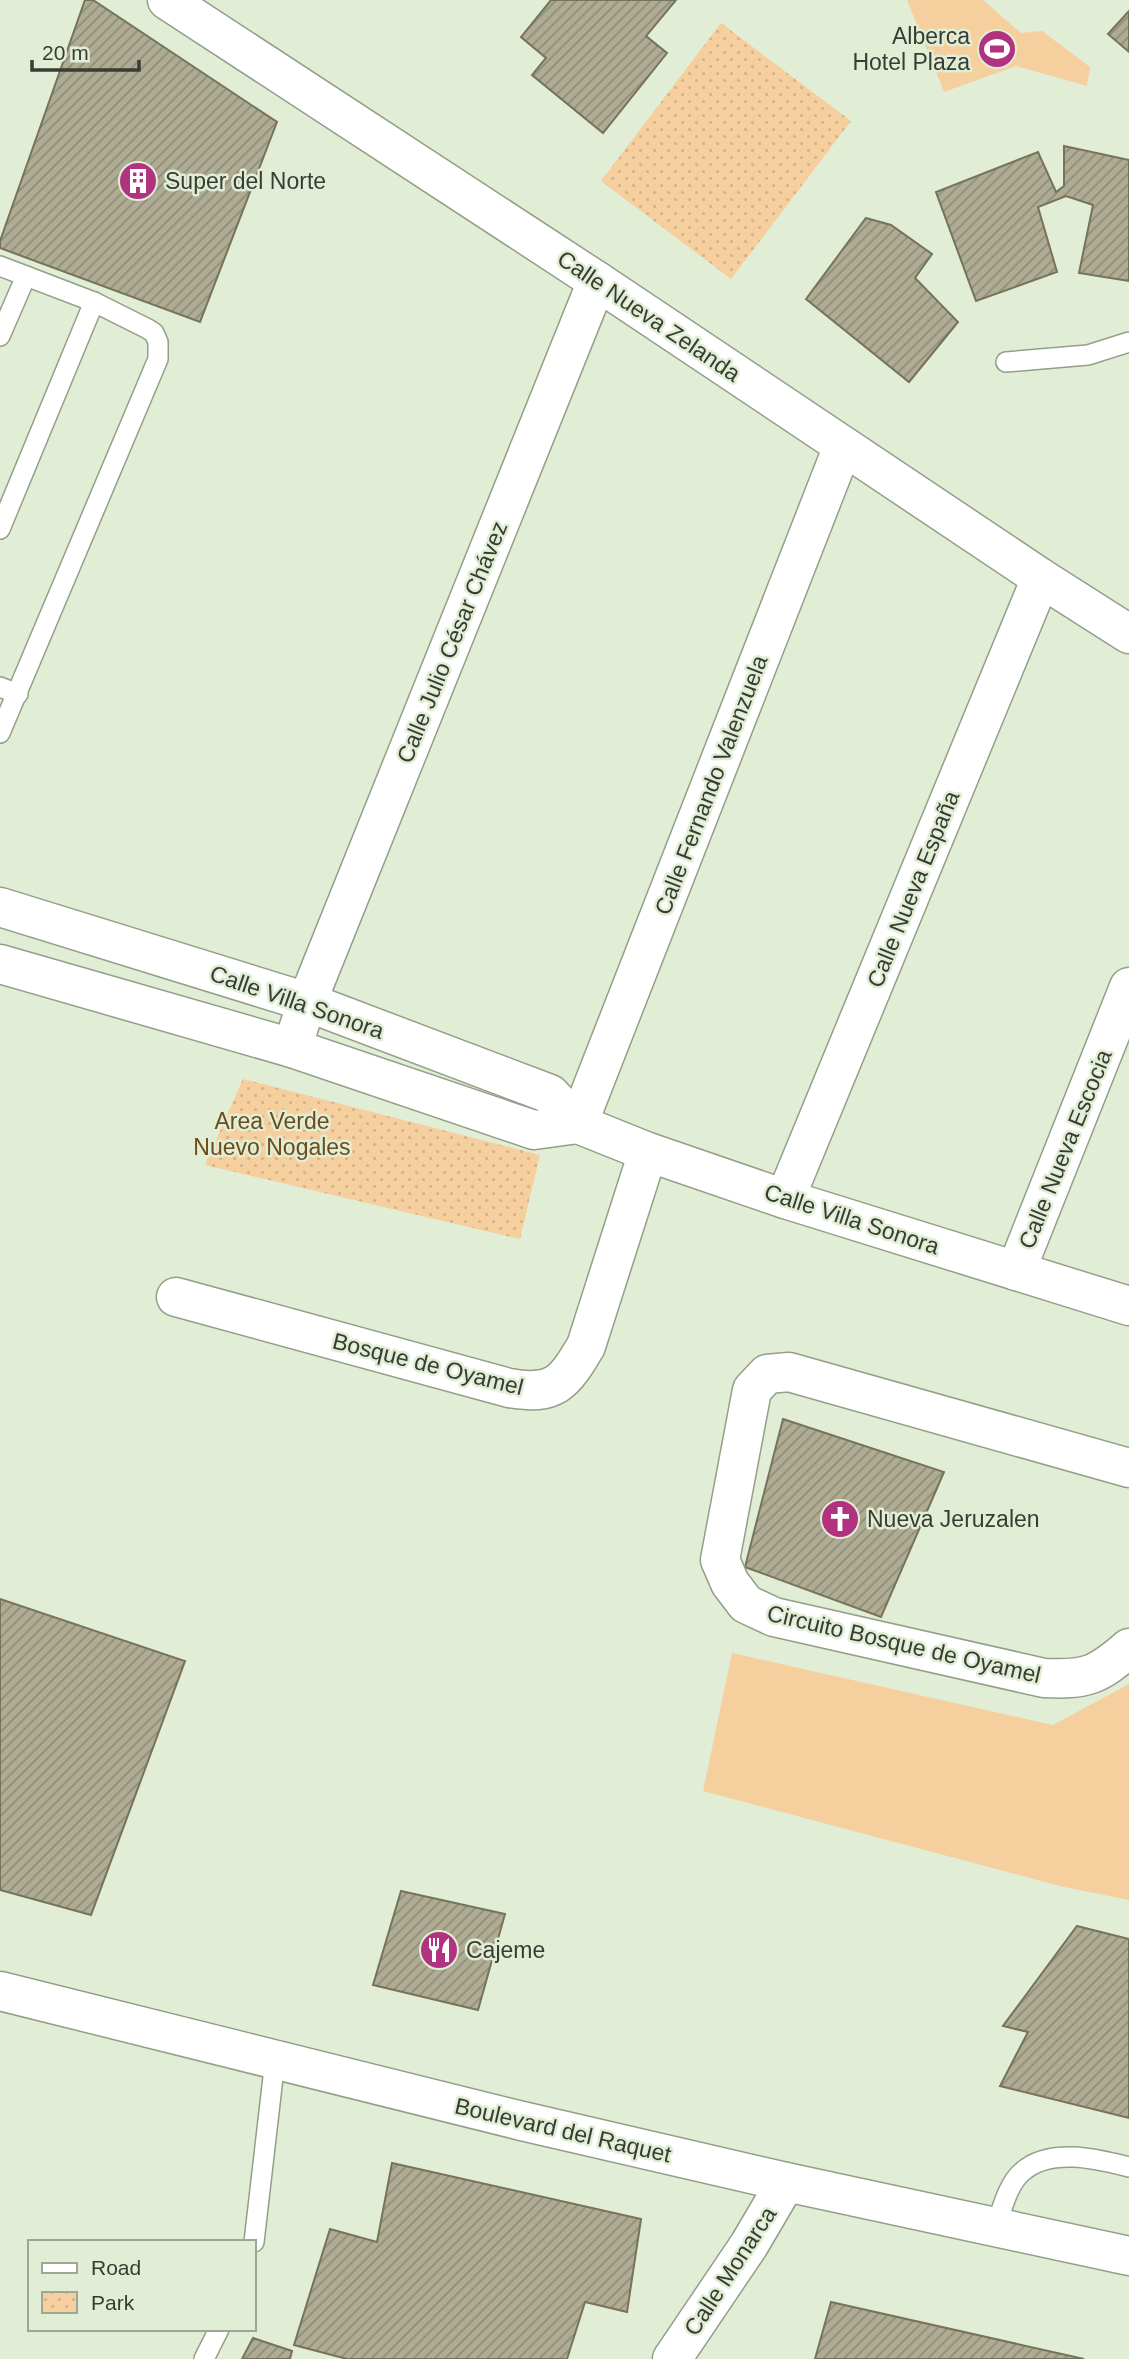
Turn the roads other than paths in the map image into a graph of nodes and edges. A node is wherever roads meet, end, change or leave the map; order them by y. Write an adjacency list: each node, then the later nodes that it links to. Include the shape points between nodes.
1 (167, 0): 4 (street, Calle Nueva Zelanda)
2 (0, 266): 3 (lane)
3 (26, 276): 5 (lane); 6 (lane)
4 (597, 281): 9 (street, Calle Nueva Zelanda); 18 (street, Calle Julio César Chávez)
5 (94, 302): 10 (lane); 13 (lane, via 154,333 158,359)
6 (0, 337)
7 (1129, 342): 8 (lane, via 1088,355)
8 (1006, 362)
9 (843, 446): 11 (street, Calle Nueva Zelanda); 20 (street, Calle Fernando Valenzuela)
10 (0, 528)
11 (1041, 578): 12 (street, Calle Nueva Zelanda); 22 (street, Calle Nueva España)
12 (1129, 634)
13 (9, 691): 14 (lane)
14 (0, 733)
15 (0, 907): 18 (street, Calle Villa Sonora)
16 (0, 964): 19 (street, Calle Villa Sonora)
17 (1129, 988): 23 (street, Calle Nueva Escocia)
18 (307, 1002): 19 (street, Calle Julio César Chávez); 20 (street, Calle Villa Sonora, via 550,1094)
19 (292, 1048): 20 (street, Calle Villa Sonora, via 534,1130)
20 (578, 1124): 21 (street, Calle Villa Sonora)
21 (648, 1152): 22 (street, Calle Villa Sonora); 24 (street, Bosque de Oyamel, via 586,1346 559,1384 528,1391 509,1388)
22 (785, 1199): 23 (street, Calle Villa Sonora)
23 (1016, 1271): 25 (street, Calle Villa Sonora)
24 (176, 1297)
25 (1129, 1306)
26 (1129, 1468): 27 (street, Circuito Bosque de Oyamel, via 789,1372 767,1374 752,1390 720,1560 746,1604 774,1617 1044,1678 1077,1680 1107,1667)
27 (1129, 1648)
28 (0, 1990): 29 (street, Boulevard del Raquet)
29 (275, 2060): 31 (street, Boulevard del Raquet); 33 (lane)
30 (1129, 2167): 32 (lane, via 1079,2157 1046,2160 1022,2172 1006,2197)
31 (786, 2182): 32 (street, Boulevard del Raquet); 37 (street, Calle Monarca)
32 (996, 2226): 34 (street, Boulevard del Raquet)
33 (254, 2240)
34 (1129, 2256)
35 (218, 2331): 36 (lane)
36 (204, 2359)
37 (672, 2359)

